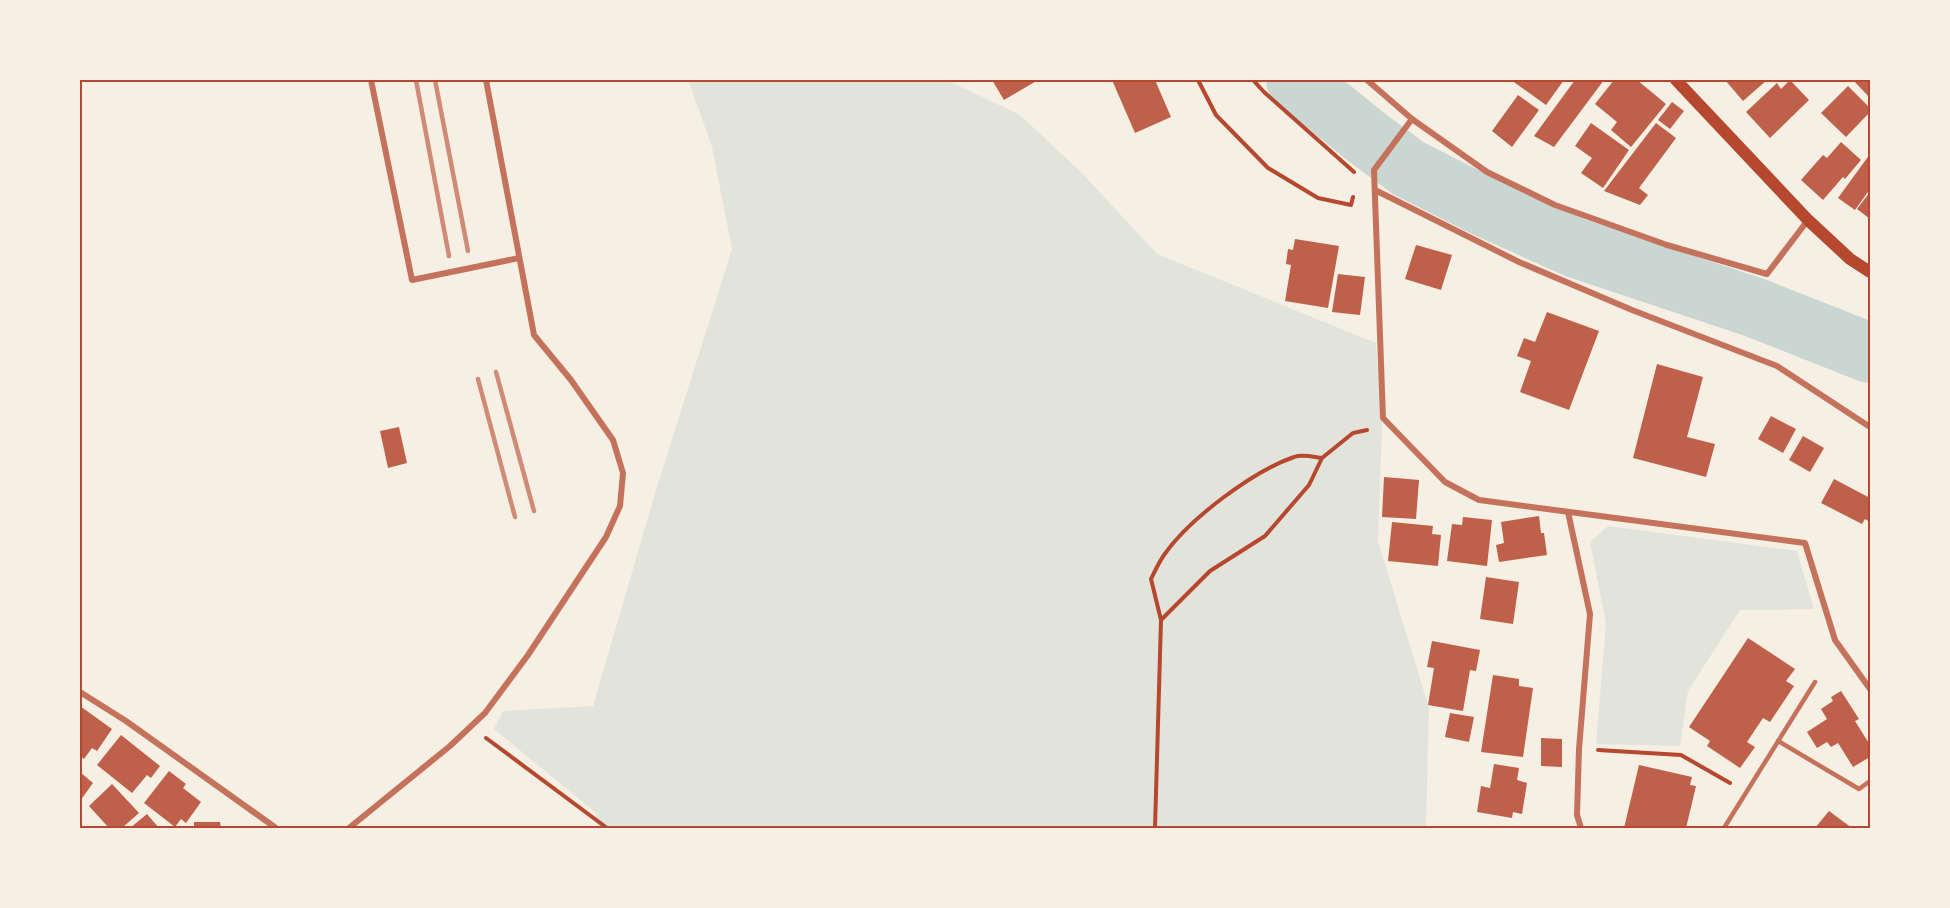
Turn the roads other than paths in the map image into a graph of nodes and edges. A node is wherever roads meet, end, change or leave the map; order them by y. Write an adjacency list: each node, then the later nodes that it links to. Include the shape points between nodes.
1 (371, 80): 8 (street, via 412,280)
2 (486, 80): 8 (street)
3 (1367, 80): 5 (street)
4 (1676, 80): 7 (main road)
5 (1412, 119): 6 (street, via 1374,170); 7 (street, via 1488,172 1555,205 1767,274)
6 (1375, 190): 10 (street, via 1519,262 1777,366); 11 (street, via 1383,418 1445,482 1479,500)
7 (1808, 220): 9 (main road)
8 (519, 258): 18 (street, via 534,335 613,440 623,473 620,506 606,537 485,713)
9 (1870, 272)
10 (1870, 427)
11 (1568, 512): 13 (street, via 1805,543 1835,640); 19 (street, via 1590,614 1579,749 1577,815)
12 (1815, 682): 15 (lane)
13 (1870, 689)
14 (80, 692): 17 (street)
15 (1778, 741): 16 (lane, via 1859,789); 20 (lane)
16 (1870, 781)
17 (276, 828)
18 (349, 828)
19 (1581, 828)
20 (1724, 828)

